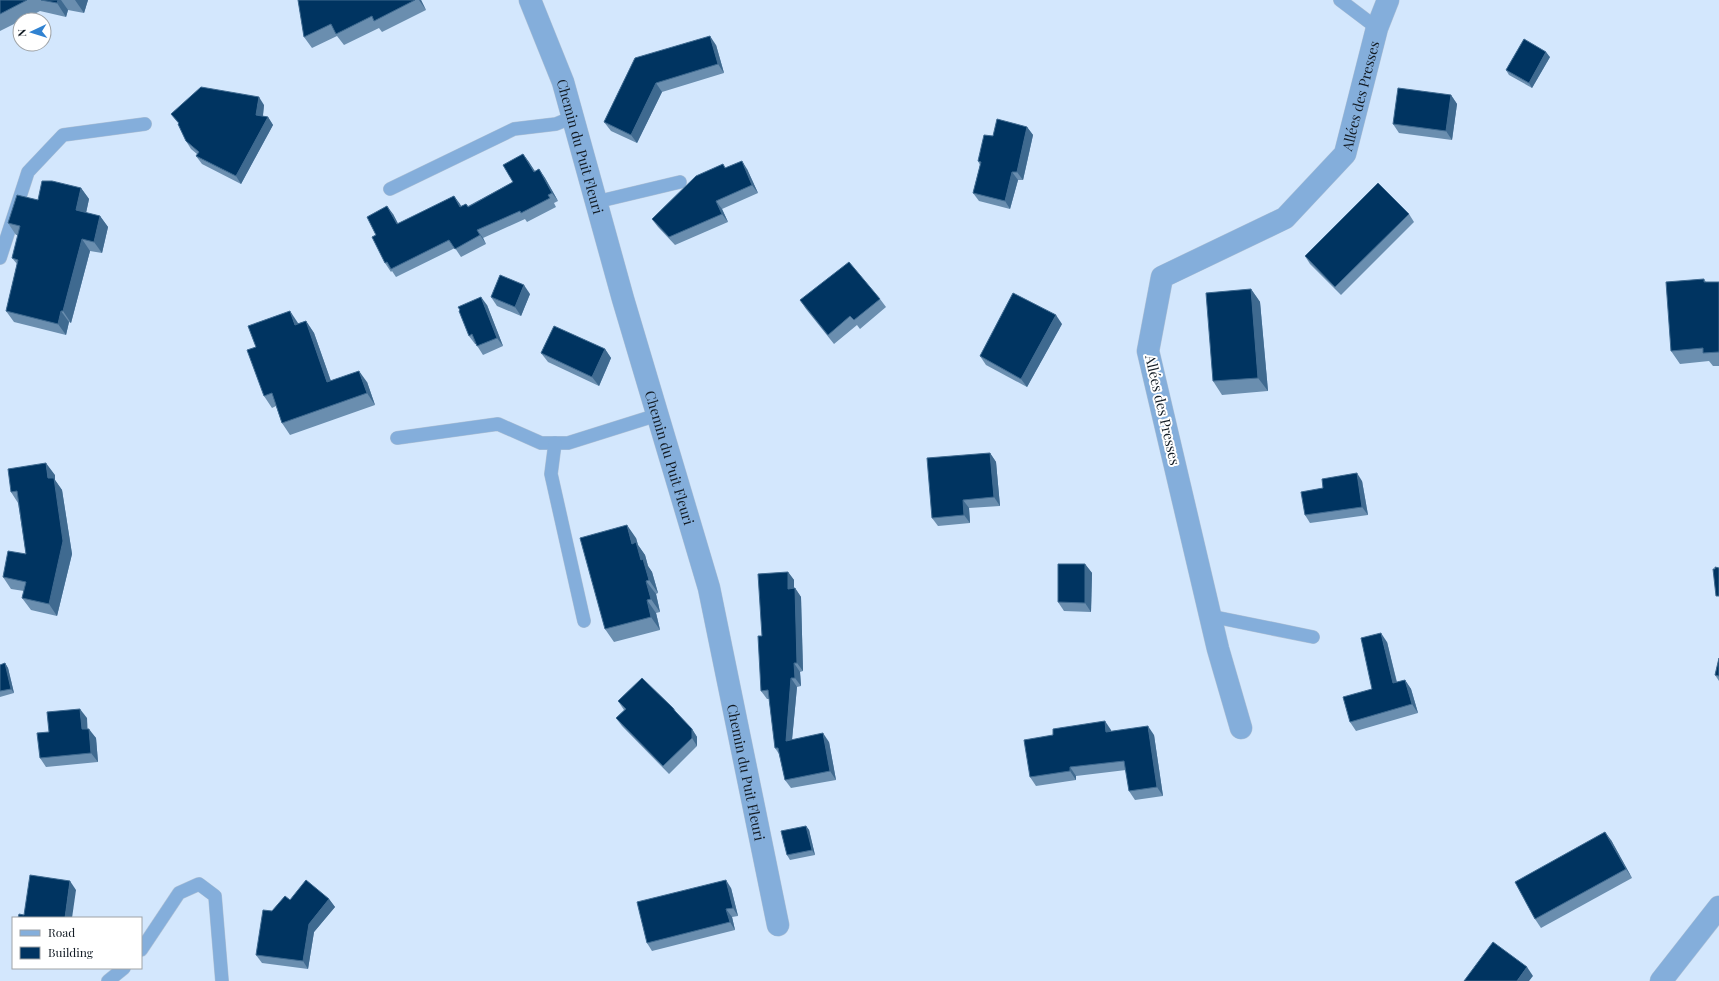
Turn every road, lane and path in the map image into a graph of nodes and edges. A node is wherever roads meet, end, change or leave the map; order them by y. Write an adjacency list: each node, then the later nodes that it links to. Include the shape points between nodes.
1 (530, 0): 5 (street, Chemin du Puit Fleuri, via 563,82)
2 (1340, 0): 4 (lane)
3 (1388, 0): 4 (street, Allées des Presses)
4 (1377, 28): 14 (street, Allées des Presses, via 1345,154 1285,218 1162,277 1148,351)
5 (573, 117): 8 (lane, via 556,124 514,129); 9 (street, Chemin du Puit Fleuri)
6 (145, 124): 10 (lane, via 63,135 28,172)
7 (680, 182): 9 (lane)
8 (390, 189)
9 (596, 202): 11 (street, Chemin du Puit Fleuri)
10 (0, 258)
11 (657, 415): 13 (lane, via 568,443); 19 (street, Chemin du Puit Fleuri, via 709,588)
12 (397, 438): 13 (lane, via 498,424 541,443)
13 (555, 443): 15 (lane, via 551,474)
14 (1210, 616): 16 (lane); 17 (street, Allées des Presses)
15 (584, 621)
16 (1312, 637)
17 (1241, 728)
18 (1719, 907): 24 (street)
19 (778, 925)
20 (142, 948): 23 (lane, via 179,893 199,884 215,896)
21 (123, 969): 22 (lane)
22 (108, 981)
23 (222, 981)
24 (1661, 981)

